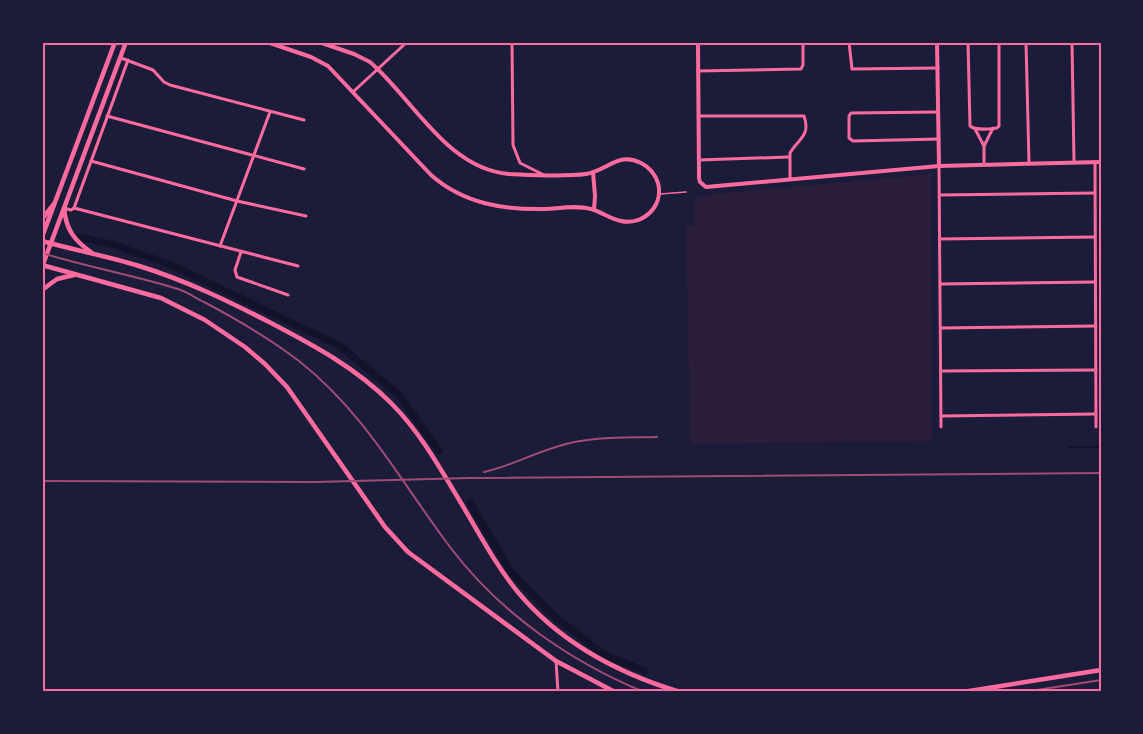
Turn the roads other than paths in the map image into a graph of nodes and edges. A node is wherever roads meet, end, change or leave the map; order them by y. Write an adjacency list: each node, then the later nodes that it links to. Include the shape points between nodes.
1 (115, 42): 49 (main road)
2 (126, 42): 15 (main road)
3 (267, 42): 20 (street, via 320,60)
4 (319, 42): 17 (street, via 354,54)
5 (407, 42): 17 (street)
6 (512, 42): 42 (street, via 513,145 520,163)
7 (698, 42): 19 (street)
8 (803, 42): 19 (street, via 800,69)
9 (849, 42): 18 (street, via 852,69)
10 (937, 42): 18 (street)
11 (968, 42): 27 (street, via 969,126)
12 (999, 42): 26 (street, via 999,126)
13 (1026, 42): 37 (street)
14 (1072, 42): 34 (street)
15 (120, 57): 16 (street); 50 (main road)
16 (128, 60): 21 (street, via 153,70 170,85); 23 (street)
17 (378, 68): 20 (street); 42 (street, via 462,157 498,172)
18 (938, 68): 22 (street)
19 (698, 71): 24 (street)
20 (354, 91): 52 (street, via 431,175 466,198 508,208)
21 (270, 112): 25 (street); 30 (street)
22 (938, 112): 28 (street); 28 (street, via 851,113 849,138)
23 (107, 116): 30 (street); 33 (street)
24 (699, 116): 31 (street, via 802,116 806,119 804,136); 32 (street)
25 (304, 120)
26 (993, 128): 27 (street); 29 (street)
27 (975, 129): 29 (street)
28 (939, 139): 39 (street)
29 (984, 146): 38 (street)
30 (254, 156): 40 (street); 48 (street)
31 (789, 157): 32 (street); 43 (street)
32 (699, 160): 43 (street, via 699,178 709,187)
33 (92, 161): 48 (street); 51 (street)
34 (1074, 162): 35 (street); 37 (street)
35 (1095, 162): 36 (street); 45 (street)
36 (1101, 162)
37 (1029, 163): 38 (street)
38 (984, 164): 39 (street)
39 (939, 166): 43 (street); 47 (street)
40 (304, 169)
41 (593, 172): 42 (street); 46 (street, via 617,160 636,160 655,176); 52 (street)
42 (544, 175)
43 (790, 179)
44 (686, 192): 46 (lane)
45 (1095, 193): 47 (street); 55 (street)
46 (659, 194): 52 (street, via 653,209 638,220 619,221)
47 (940, 195): 57 (street)
48 (237, 201): 53 (street); 59 (street)
49 (54, 204): 54 (main road); 56 (main road)
50 (64, 208): 51 (street); 58 (main road); 61 (main road, via 72,236)
51 (74, 208): 59 (street)
52 (594, 210)
53 (306, 216)
54 (42, 219)
55 (1095, 237): 57 (street); 65 (street)
56 (42, 239): 58 (main road)
57 (940, 239): 66 (street)
58 (50, 244): 61 (main road); 62 (main road)
59 (220, 246): 60 (street)
60 (241, 252): 63 (street); 68 (street, via 235,270 237,277)
61 (95, 255): 81 (main road, via 190,284 331,355 357,373 392,404 418,435 507,578 549,624 610,665)
62 (42, 266): 64 (main road)
63 (298, 266)
64 (78, 275): 67 (main road, via 57,279); 77 (main road, via 171,302 232,337 287,387 385,528 413,556)
65 (1095, 282): 66 (street); 69 (street)
66 (940, 284): 70 (street)
67 (42, 290)
68 (288, 295)
69 (1096, 326): 70 (street); 71 (street)
70 (940, 328): 72 (street)
71 (1096, 370): 72 (street); 73 (street)
72 (941, 371): 74 (street)
73 (1096, 414): 74 (street); 76 (street)
74 (941, 416): 75 (street)
75 (941, 427)
76 (1096, 427)
77 (556, 661): 79 (street); 80 (main road)
78 (1101, 670): 82 (main road)
79 (558, 692)
80 (615, 692)
81 (680, 692)
82 (963, 692)

